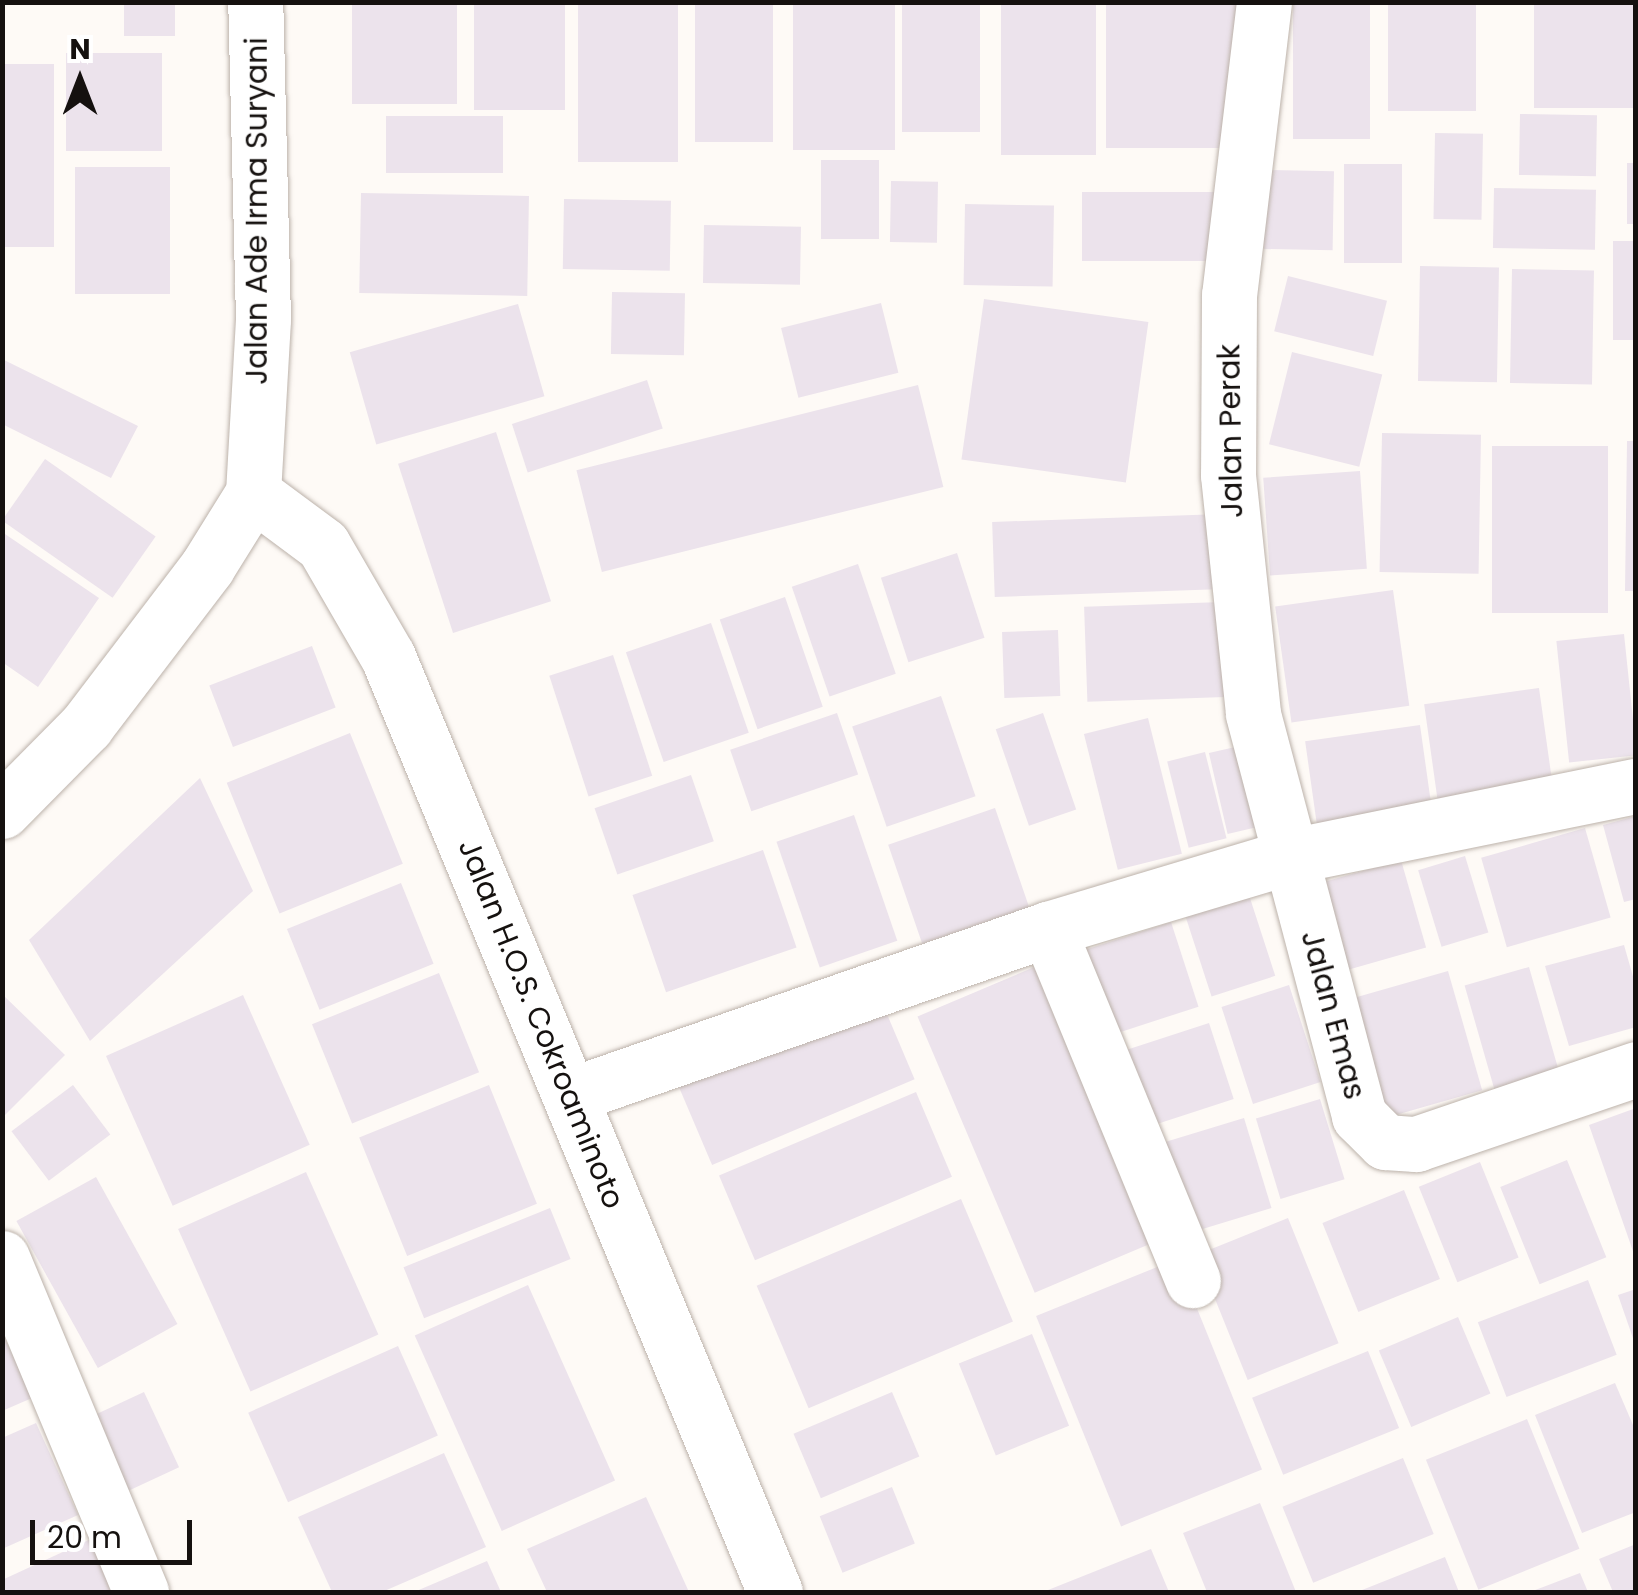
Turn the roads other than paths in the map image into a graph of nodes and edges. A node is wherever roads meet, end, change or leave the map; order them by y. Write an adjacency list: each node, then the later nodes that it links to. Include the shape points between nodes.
1 (255, 2): 3 (street, Jalan Ade Irma Suryani, via 263,319)
2 (1264, 2): 6 (street, Jalan Perak, via 1229,295 1228,475 1254,714)
3 (252, 493): 5 (street, Jalan Ade Irma Suryani, via 207,567 86,726); 9 (street, Jalan H.O.S. Cokroaminoto, via 324,544 388,657)
4 (1636, 786): 6 (street)
5 (2, 812)
6 (1291, 856): 7 (street); 8 (street, Jalan Emas, via 1360,1116 1384,1142 1416,1144)
7 (1048, 929): 9 (street); 11 (street)
8 (1636, 1069)
9 (570, 1095): 13 (street, Jalan H.O.S. Cokroaminoto)
10 (2, 1258): 12 (street)
11 (1193, 1280)
12 (141, 1592)
13 (776, 1592)

